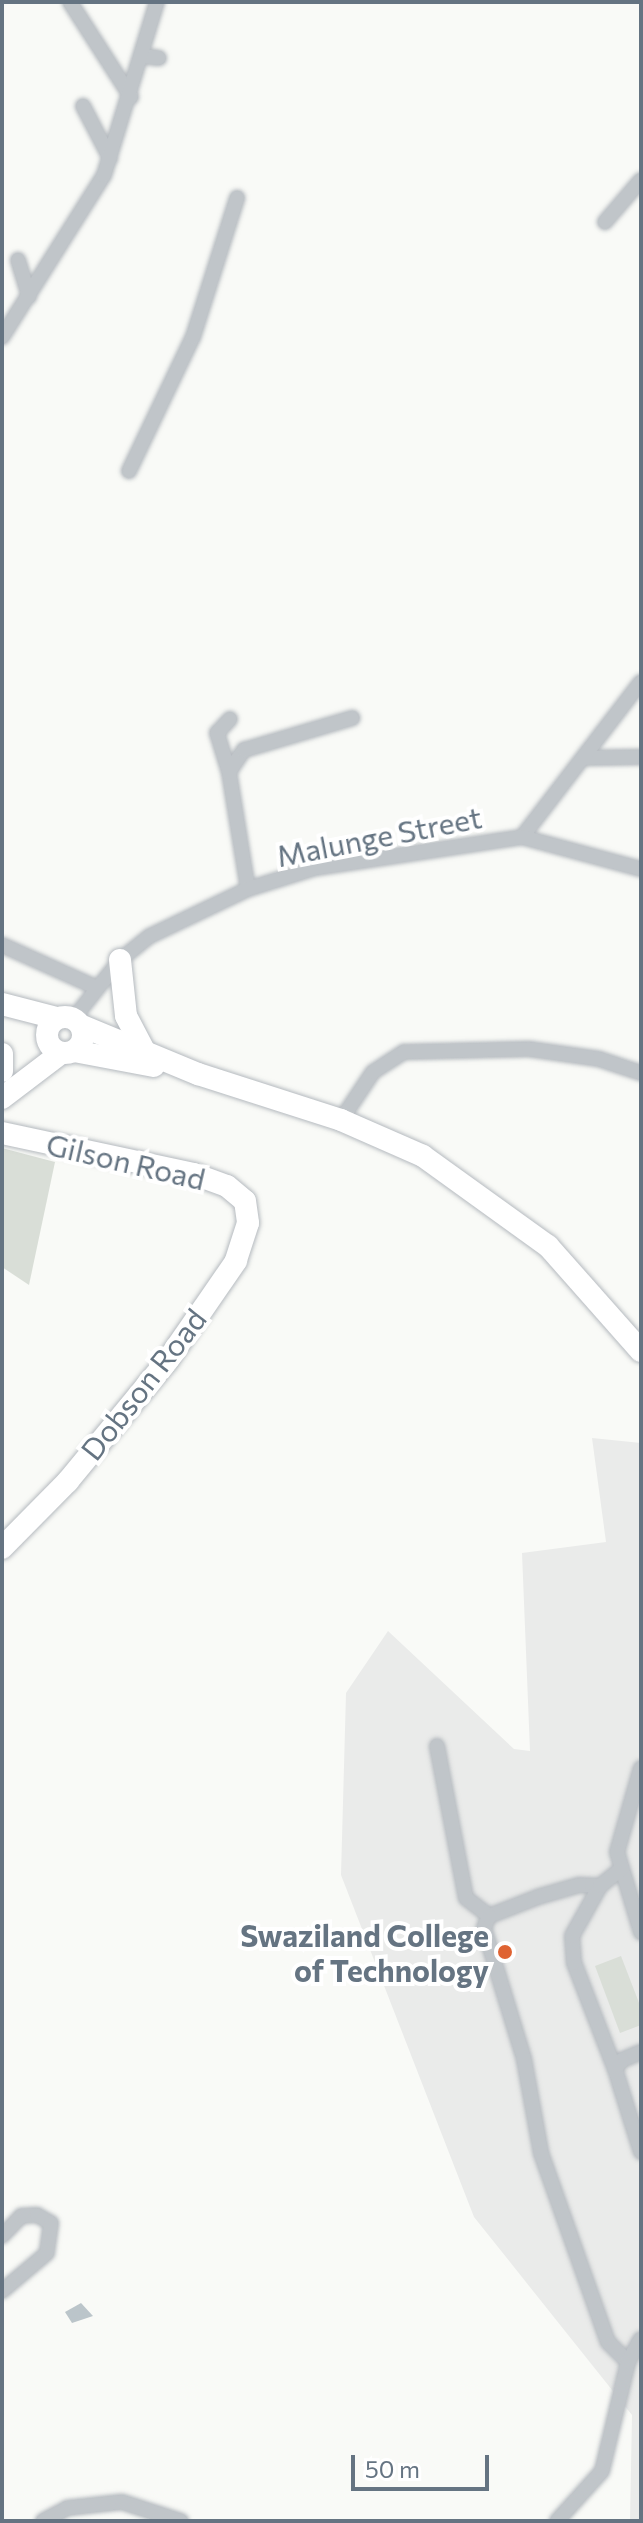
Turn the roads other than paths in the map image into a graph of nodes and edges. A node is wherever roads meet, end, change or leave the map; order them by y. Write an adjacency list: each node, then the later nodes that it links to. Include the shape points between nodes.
1 (70, 2): 5 (street)
2 (157, 2): 3 (street, via 158,28)
3 (142, 56): 4 (street); 5 (street)
4 (159, 58)
5 (131, 97): 7 (street)
6 (83, 106): 7 (street)
7 (110, 158): 12 (street)
8 (641, 180): 10 (street)
9 (237, 198): 14 (street, via 193,337)
10 (605, 222)
11 (18, 260): 12 (street)
12 (29, 296): 13 (street)
13 (2, 337)
14 (129, 471)
15 (641, 682): 19 (street)
16 (352, 718): 20 (street, via 244,750)
17 (230, 719): 20 (street, via 217,733)
18 (641, 757): 19 (street)
19 (584, 758): 21 (street)
20 (229, 772): 23 (street)
21 (522, 837): 22 (street, Malunge Street); 23 (street, Malunge Street, via 315,868)
22 (641, 869)
23 (248, 889): 25 (street, Malunge Street, via 150,936)
24 (2, 945): 26 (street)
25 (120, 960): 26 (street, Malunge Street); 30 (main road, via 126,1016)
26 (95, 987): 29 (street, Malunge Street)
27 (2, 1004): 29 (main road)
28 (2, 1013): 29 (main road)
29 (63, 1035): 30 (main road); 33 (main road); 34 (main road)
30 (145, 1052): 33 (main road)
31 (2, 1054): 34 (main road)
32 (641, 1073): 35 (street, via 599,1059 529,1049 404,1052 373,1072)
33 (198, 1074): 35 (main road)
34 (6, 1086)
35 (341, 1120): 38 (main road, via 423,1156 511,1215 572,1269)
36 (2, 1133): 37 (main road, Gilson Road, via 194,1174 227,1186)
37 (245, 1201): 39 (main road, Dobson Road, via 248,1223 236,1261 167,1361 68,1481)
38 (641, 1351)
39 (2, 1548)
40 (437, 1746): 44 (street, via 466,1898)
41 (641, 1768): 42 (street, via 617,1852)
42 (622, 1868): 43 (street); 45 (street)
43 (600, 1886): 44 (street, via 579,1885); 47 (street, via 572,1936 574,1963)
44 (489, 1916): 52 (street, via 485,1945 524,2059 541,2153 608,2342)
45 (641, 1932)
46 (641, 2052): 47 (street)
47 (615, 2069): 48 (street)
48 (641, 2152)
49 (2, 2236): 50 (street, via 21,2216 37,2215 51,2223 47,2253)
50 (2, 2291)
51 (641, 2339): 52 (street)
52 (628, 2362): 55 (street, via 602,2471)
53 (43, 2521): 54 (street, via 67,2508 122,2502)
54 (181, 2521)
55 (557, 2521)

